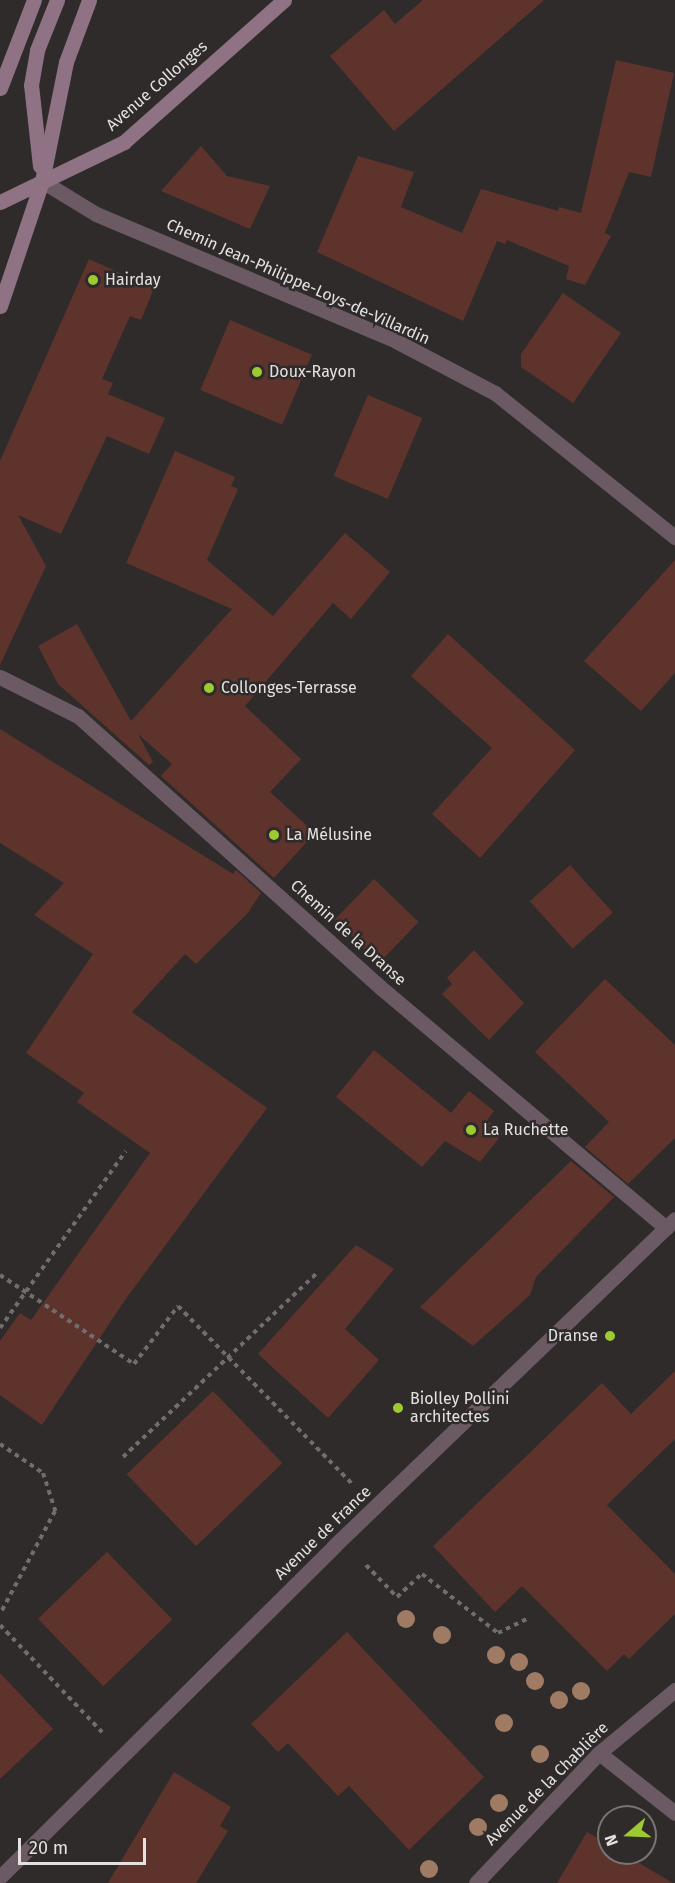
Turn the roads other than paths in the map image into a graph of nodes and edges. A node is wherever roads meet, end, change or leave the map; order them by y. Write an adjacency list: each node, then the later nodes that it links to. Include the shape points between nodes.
1 (34, 0): 5 (street)
2 (57, 0): 6 (street, via 37,50 31,85)
3 (89, 0): 6 (street, via 66,62)
4 (284, 0): 6 (street, Avenue Collonges, via 124,141)
5 (0, 88)
6 (42, 181): 7 (street, Avenue Collonges); 8 (street); 9 (street, Chemin Jean-Philippe-Loys-de-Villardin, via 96,214 396,341 495,393)
7 (0, 202)
8 (0, 306)
9 (675, 537)
10 (0, 677): 11 (street, Chemin de la Dranse, via 78,716 380,987)
11 (670, 1223): 15 (street, Avenue de France, via 334,1546)
12 (675, 1690): 13 (street, Avenue de la Chablière)
13 (599, 1753): 14 (street); 16 (street, Avenue de la Chablière)
14 (675, 1813)
15 (0, 1877)
16 (476, 1883)

